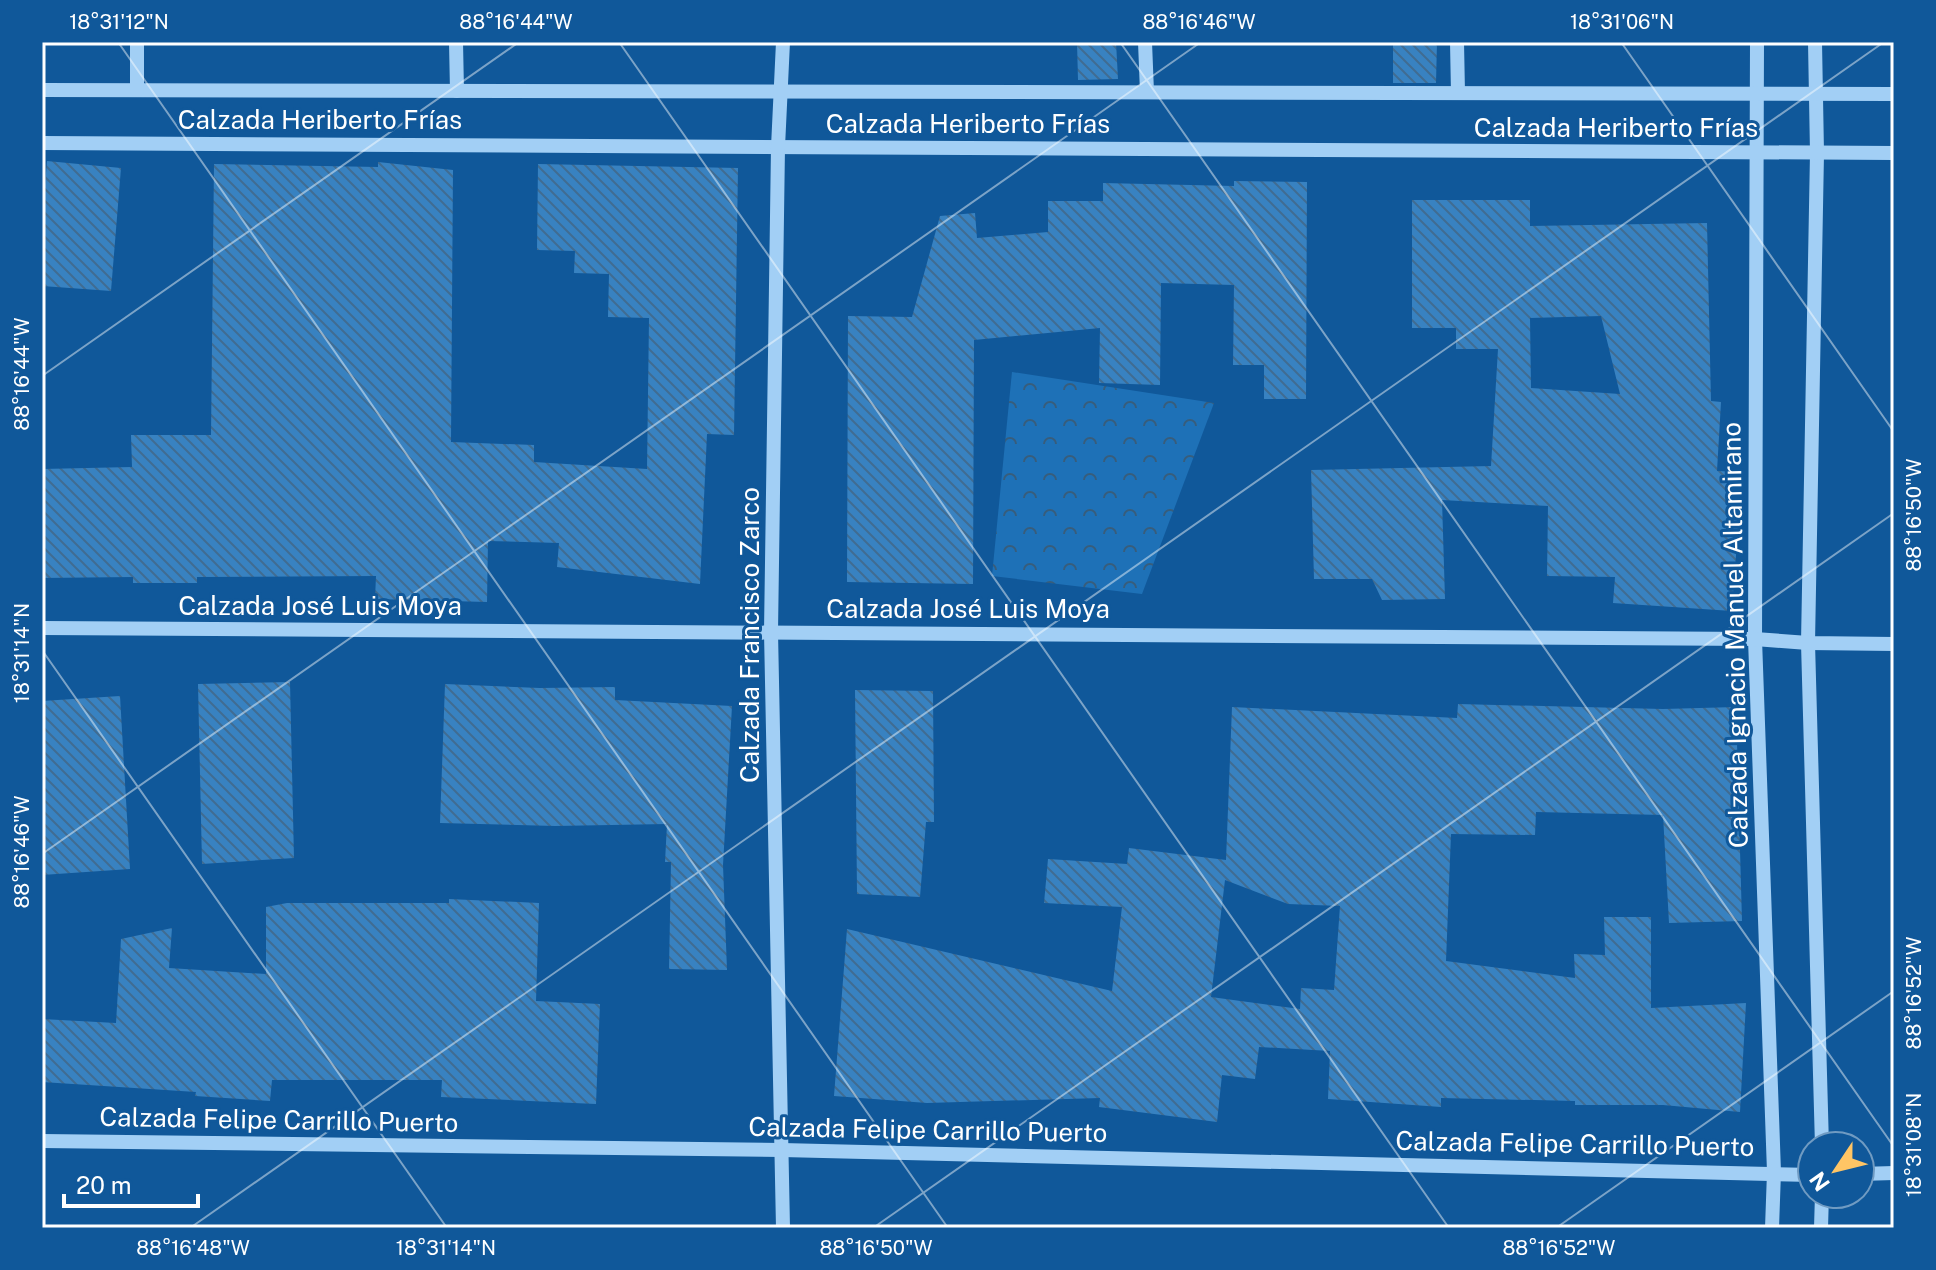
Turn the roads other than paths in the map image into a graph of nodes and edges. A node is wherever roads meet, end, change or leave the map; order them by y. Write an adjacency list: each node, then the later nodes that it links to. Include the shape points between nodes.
1 (137, 42): 9 (street)
2 (456, 42): 10 (street)
3 (783, 42): 11 (street, Calzada Francisco Zarco)
4 (1145, 42): 12 (street)
5 (1457, 42): 13 (street)
6 (1757, 42): 14 (street, Calzada Ignacio Manuel Altamirano)
7 (1815, 42): 15 (street)
8 (42, 90): 9 (street, Calzada Heriberto Frías)
9 (137, 90): 10 (street, Calzada Heriberto Frías)
10 (457, 91): 11 (street, Calzada Heriberto Frías)
11 (783, 91): 12 (street, Calzada Heriberto Frías); 18 (street, Calzada Francisco Zarco)
12 (1147, 92): 13 (street, Calzada Heriberto Frías)
13 (1458, 93): 14 (street, Calzada Heriberto Frías)
14 (1757, 94): 15 (street, Calzada Heriberto Frías); 19 (street, Calzada Ignacio Manuel Altamirano)
15 (1815, 94): 16 (street, Calzada Heriberto Frías); 20 (street)
16 (1894, 94)
17 (42, 143): 18 (street, Calzada Heriberto Frías)
18 (778, 147): 19 (street, Calzada Heriberto Frías); 23 (street, Calzada Francisco Zarco)
19 (1757, 152): 20 (street, Calzada Heriberto Frías); 24 (street, Calzada Ignacio Manuel Altamirano)
20 (1817, 153): 21 (street, Calzada Heriberto Frías); 25 (street)
21 (1894, 153)
22 (42, 628): 23 (street, Calzada José Luis Moya)
23 (771, 632): 24 (street, Calzada José Luis Moya); 29 (street, Calzada Francisco Zarco)
24 (1755, 639): 25 (street, Calzada José Luis Moya); 30 (street, Calzada Ignacio Manuel Altamirano)
25 (1808, 643): 26 (street, Calzada José Luis Moya); 27 (street)
26 (1894, 644)
27 (1822, 1130)
28 (42, 1141): 29 (street, Calzada Felipe Carrillo Puerto)
29 (782, 1150): 30 (street, Calzada Felipe Carrillo Puerto); 32 (street, Calzada Francisco Zarco)
30 (1774, 1172): 31 (street, Calzada Felipe Carrillo Puerto); 33 (street, Calzada Ignacio Manuel Altamirano)
31 (1796, 1174)
32 (783, 1228)
33 (1772, 1228)

